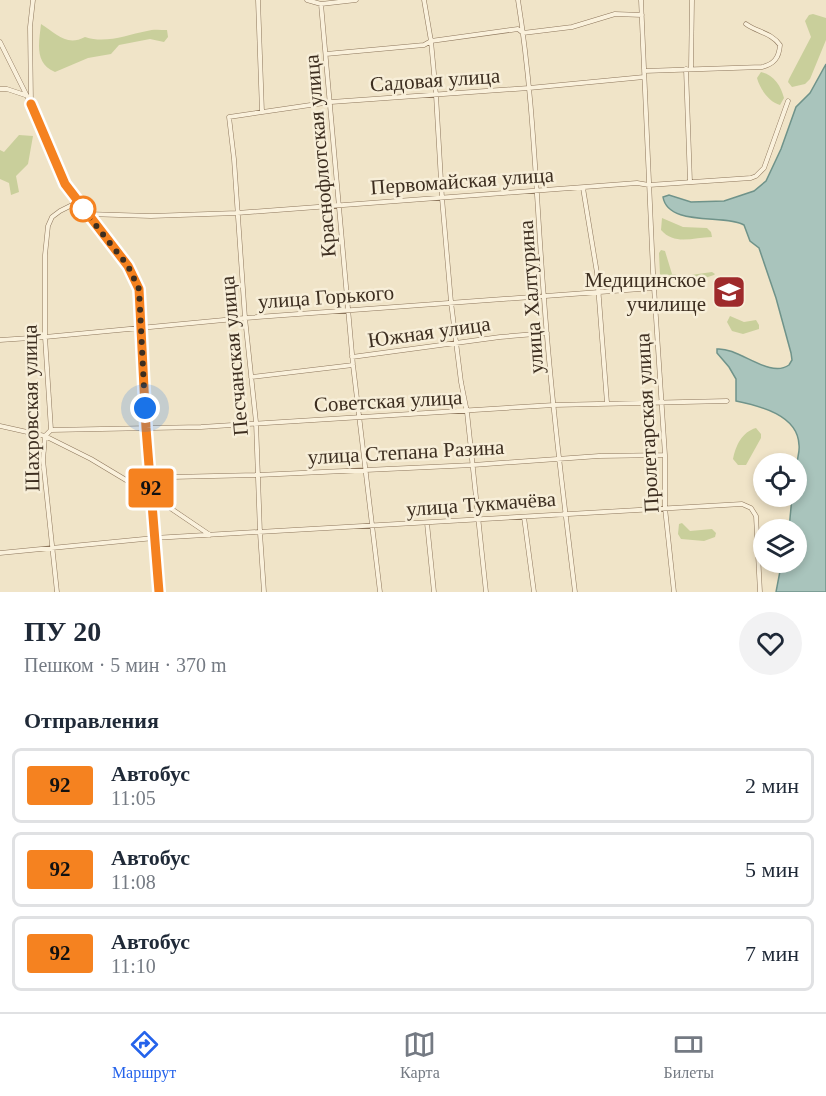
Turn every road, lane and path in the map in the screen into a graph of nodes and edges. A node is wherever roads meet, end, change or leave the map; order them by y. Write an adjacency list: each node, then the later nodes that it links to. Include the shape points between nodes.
1 (33, 0): 24 (street)
2 (258, 0): 25 (street)
3 (307, 0): 9 (street)
4 (356, 0): 9 (street)
5 (424, 0): 13 (street)
6 (518, 0): 12 (street, улица Халтурина)
7 (641, 0): 10 (street, Пролетарская улица)
8 (692, 0): 16 (street)
9 (324, 3): 15 (street, Краснофлотская улица)
10 (642, 15): 12 (street, via 615,15 572,27); 17 (street, Пролетарская улица)
11 (746, 24): 16 (street, Садовая улица, via 770,35 780,45 775,61 762,67)
12 (523, 33): 13 (street, via 518,29); 18 (street, улица Халтурина)
13 (431, 41): 15 (street, via 424,45); 21 (street)
14 (0, 42): 20 (street)
15 (326, 54): 23 (street, Краснофлотская улица)
16 (689, 68): 17 (street, Садовая улица); 27 (street)
17 (644, 74): 18 (street, Садовая улица); 28 (street, Пролетарская улица)
18 (529, 88): 21 (street, Садовая улица); 30 (street, улица Халтурина)
19 (0, 89): 20 (street)
20 (27, 95): 24 (street)
21 (436, 95): 23 (street, Садовая улица); 31 (street)
22 (788, 101): 27 (street, Первомайская улица, via 760,173 751,178)
23 (331, 102): 25 (street, Садовая улица); 33 (street, Краснофлотская улица)
24 (31, 104): 32 (street, via 59,173)
25 (262, 112): 26 (street, Садовая улица)
26 (229, 117): 34 (street, Песчанская улица)
27 (690, 182): 28 (street, Первомайская улица)
28 (649, 185): 29 (street, Первомайская улица); 36 (street, Пролетарская улица)
29 (583, 188): 30 (street, Первомайская улица); 37 (street)
30 (538, 192): 31 (street, Первомайская улица); 38 (street, улица Халтурина)
31 (442, 198): 33 (street, Первомайская улица); 39 (street)
32 (78, 202): 35 (street); 44 (street, Шахровская улица, via 60,211 48,226)
33 (338, 204): 34 (street, Первомайская улица); 40 (street, Краснофлотская улица)
34 (237, 213): 35 (street, Первомайская улица); 41 (street, Песчанская улица)
35 (87, 214): 42 (street, via 136,280)
36 (654, 288): 37 (street, улица Горького); 51 (street, Пролетарская улица)
37 (599, 292): 38 (street, улица Горького); 52 (street)
38 (543, 296): 39 (street, улица Горького); 43 (street, улица Халтурина)
39 (451, 302): 40 (street, улица Горького); 46 (street)
40 (348, 310): 41 (street, улица Горького); 47 (street, Краснофлотская улица)
41 (245, 318): 42 (street, улица Горького); 49 (street, Песчанская улица)
42 (141, 327): 44 (street, улица Горького); 58 (street)
43 (546, 333): 46 (street, Южная улица); 53 (street, улица Халтурина)
44 (45, 338): 45 (street, улица Горького); 59 (street, Шахровская улица)
45 (0, 340)
46 (456, 344): 47 (street, Южная улица); 54 (street)
47 (352, 357): 48 (street, Краснофлотская улица)
48 (353, 365): 49 (street); 55 (street, Краснофлотская улица)
49 (251, 377): 56 (street, Песчанская улица)
50 (727, 401): 51 (street, Советская улица)
51 (662, 402): 52 (street, Советская улица); 61 (street, Пролетарская улица)
52 (607, 404): 53 (street, Советская улица)
53 (554, 405): 54 (street, Советская улица); 62 (street, улица Халтурина)
54 (467, 412): 55 (street, Советская улица); 63 (street)
55 (360, 418): 56 (street, Советская улица); 64 (street, Краснофлотская улица)
56 (256, 422): 58 (street, Советская улица); 65 (street, Песчанская улица)
57 (0, 426): 60 (street)
58 (146, 428): 59 (street, Советская улица); 66 (street)
59 (51, 430): 60 (street, Шахровская улица)
60 (45, 436): 67 (street); 77 (street, Шахровская улица, via 43,460)
61 (665, 455): 62 (street, улица Степана Разина); 68 (street, Пролетарская улица)
62 (560, 458): 63 (street, улица Степана Разина); 69 (street, улица Халтурина)
63 (473, 465): 64 (street, улица Степана Разина); 71 (street)
64 (366, 470): 65 (street, улица Степана Разина); 73 (street, Краснофлотская улица)
65 (258, 475): 66 (street, улица Степана Разина); 74 (street, Песчанская улица)
66 (150, 481): 67 (street)
67 (151, 495): 75 (street); 76 (street)
68 (665, 508): 69 (street, улица Тукмачёва); 87 (street, Пролетарская улица); 88 (street, улица Тукмачёва, via 742,504 753,510 757,520)
69 (566, 514): 70 (street, улица Тукмачёва); 86 (street, улица Халтурина)
70 (524, 517): 71 (street, улица Тукмачёва); 85 (street)
71 (478, 520): 72 (street, улица Тукмачёва); 84 (street)
72 (427, 523): 73 (street, улица Тукмачёва); 83 (street)
73 (372, 525): 74 (street, улица Тукмачёва); 82 (street, Краснофлотская улица)
74 (260, 533): 75 (street, улица Тукмачёва); 81 (street, Песчанская улица)
75 (210, 535): 76 (street, улица Тукмачёва)
76 (154, 538): 77 (street, улица Тукмачёва); 80 (street)
77 (52, 549): 78 (street, улица Тукмачёва); 79 (street, Шахровская улица)
78 (0, 553)
79 (57, 592)
80 (159, 592)
81 (264, 592)
82 (380, 592)
83 (434, 592)
84 (486, 592)
85 (534, 592)
86 (575, 592)
87 (674, 592)
88 (760, 592)

